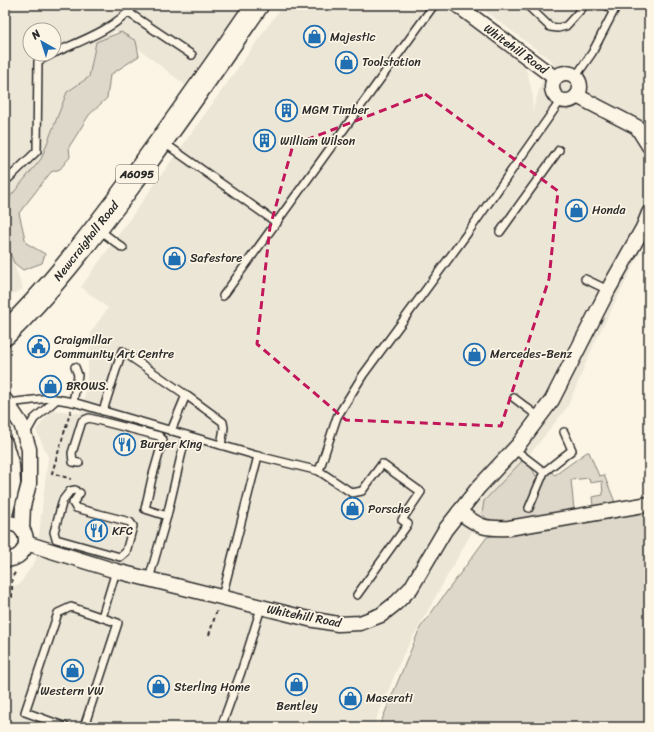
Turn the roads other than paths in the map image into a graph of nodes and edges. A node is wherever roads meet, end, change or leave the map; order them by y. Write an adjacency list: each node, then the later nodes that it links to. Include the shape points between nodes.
1 (135, 5): 9 (lane)
2 (257, 5): 18 (main road, Newcraighall Road / A6095)
3 (434, 5): 23 (lane)
4 (457, 5): 15 (street, Whitehill Road)
5 (527, 5): 6 (lane, via 550,27 558,28 566,26)
6 (585, 5)
7 (606, 5): 10 (lane)
8 (617, 5): 10 (lane)
9 (129, 12): 11 (lane, via 102,31); 12 (lane)
10 (613, 12): 14 (lane, via 592,53)
11 (62, 50)
12 (192, 55)
13 (38, 62): 21 (lane, via 37,151)
14 (576, 76): 15 (street, via 563,73); 16 (street, via 581,88)
15 (555, 78): 17 (street, via 552,90)
16 (578, 96): 17 (street, via 570,101); 19 (street, via 637,127)
17 (561, 100): 48 (lane, via 363,375 337,417)
18 (162, 141): 23 (lane); 24 (main road, Newcraighall Road / A6095)
19 (649, 146)
20 (559, 150): 25 (lane)
21 (8, 179)
22 (649, 213): 28 (street, Whitehill Road)
23 (277, 223): 29 (lane)
24 (97, 228): 26 (lane); 30 (main road, Newcraighall Road / A6095, via 57,278)
25 (500, 232)
26 (123, 248)
27 (585, 278): 28 (lane)
28 (608, 290): 38 (street, Whitehill Road, via 552,400)
29 (223, 296)
30 (5, 334)
31 (75, 367): 36 (lane, via 78,375)
32 (186, 395): 37 (lane, via 122,351); 39 (lane); 44 (lane, via 223,422)
33 (514, 398): 38 (lane)
34 (56, 400): 35 (lane); 36 (lane); 41 (lane, via 34,420)
35 (6, 402): 41 (street, via 21,424)
36 (73, 402): 37 (lane)
37 (103, 411): 39 (lane)
38 (539, 417): 45 (street, Whitehill Road)
39 (171, 431): 42 (lane)
40 (564, 432): 49 (lane, via 572,450)
41 (25, 435): 57 (street, via 29,449 29,484 23,506)
42 (186, 435): 44 (lane); 55 (lane)
43 (5, 443): 54 (street, via 12,466 13,483)
44 (221, 445): 46 (lane)
45 (514, 449): 49 (lane); 53 (street, Whitehill Road)
46 (258, 456): 48 (lane); 63 (lane)
47 (79, 463): 55 (lane, via 74,462 72,453 82,421 89,418 159,436 163,440 145,509)
48 (319, 471): 62 (lane, via 352,493 362,491 382,464 421,492 402,520 408,524)
49 (544, 472): 52 (lane)
50 (78, 491): 50 (lane, via 73,503 76,508 130,522 133,526 126,552 120,557 56,539 54,532 63,500 70,491)
51 (649, 504): 53 (street, via 491,529 479,526)
52 (529, 508)
53 (459, 512): 64 (street, Whitehill Road, via 445,530 411,588 381,615 360,623 338,624)
54 (5, 515)
55 (167, 516): 61 (lane)
56 (5, 523): 57 (street, via 13,524)
57 (22, 530): 58 (street)
58 (26, 543): 59 (street, via 17,558); 60 (street, Whitehill Road)
59 (5, 560)
60 (116, 571): 61 (street, Whitehill Road); 65 (lane)
61 (149, 579): 63 (street, Whitehill Road)
62 (357, 595)
63 (222, 597): 64 (street, Whitehill Road)
64 (261, 608): 68 (lane)
65 (102, 617): 66 (lane, via 71,607 58,613 25,712); 67 (lane, via 118,623)
66 (66, 727)
67 (84, 727)
68 (221, 727)

